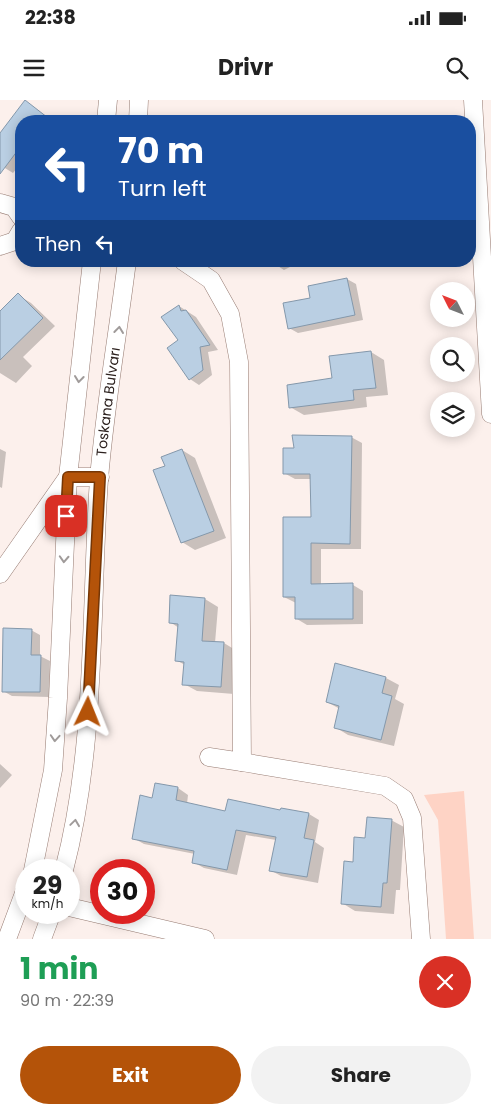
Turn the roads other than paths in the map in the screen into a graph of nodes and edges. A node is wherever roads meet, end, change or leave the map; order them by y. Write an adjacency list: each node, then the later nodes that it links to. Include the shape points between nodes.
1 (108, 100): 4 (street)
2 (139, 100): 5 (street)
3 (473, 100): 6 (street)
4 (107, 115)
5 (138, 115)
6 (474, 115)
7 (476, 152): 15 (street)
8 (0, 203): 9 (street)
9 (15, 208)
10 (15, 241): 11 (street)
11 (0, 246)
12 (91, 267): 16 (street, one-way to 16)
13 (126, 267): 17 (street, Toskana Bulvarı, one-way to 13)
14 (192, 267): 20 (street, via 211,280 230,314 239,362)
15 (491, 414)
16 (68, 477): 17 (street); 18 (street); 21 (street, one-way to 21, via 53,770)
17 (100, 477): 22 (street, Toskana Bulvarı, one-way to 17, via 75,828 87,730)
18 (0, 574)
19 (209, 757): 20 (street)
20 (242, 762): 29 (street, via 386,786 404,799 412,818)
21 (35, 859)
22 (67, 859)
23 (80, 910): 28 (street)
24 (15, 918): 26 (street)
25 (48, 924): 27 (street)
26 (7, 939)
27 (42, 939)
28 (206, 939)
29 (421, 939)

